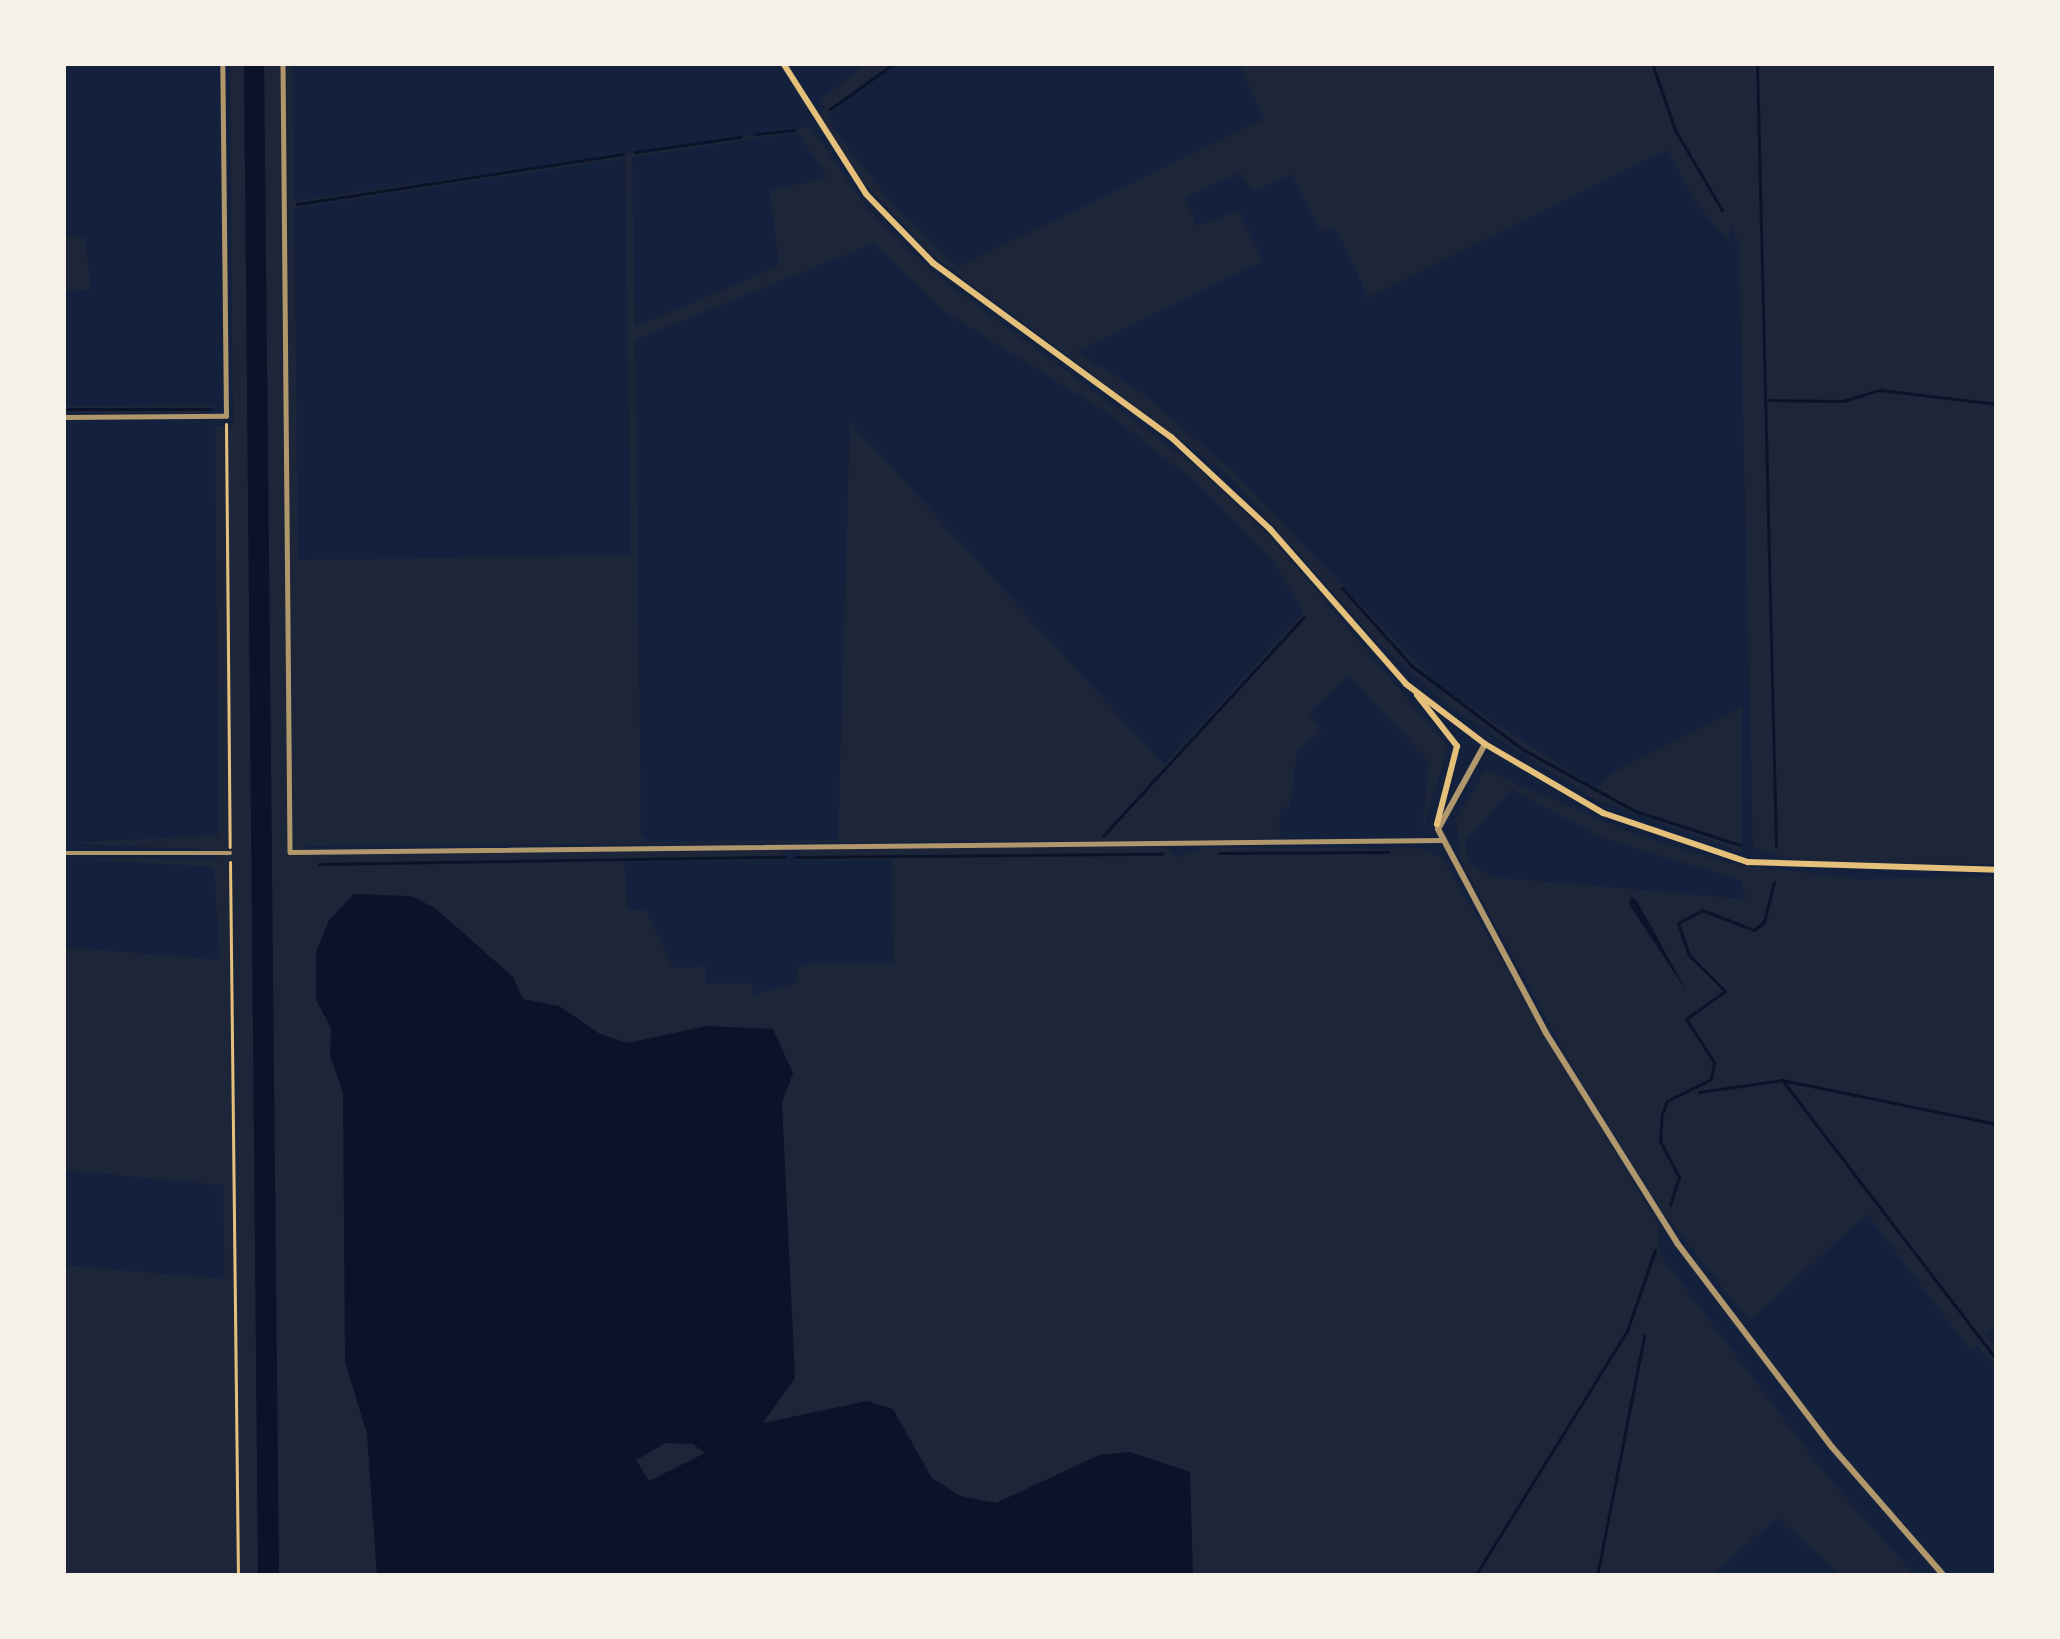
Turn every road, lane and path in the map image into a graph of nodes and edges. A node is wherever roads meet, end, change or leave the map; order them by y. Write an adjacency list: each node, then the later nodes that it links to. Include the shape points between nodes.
1 (222, 63): 4 (street)
2 (283, 63): 9 (street, via 290,852)
3 (783, 63): 6 (main road, via 866,194 933,263 1215,475)
4 (226, 416): 5 (street); 11 (path)
5 (63, 417)
6 (1406, 684): 7 (main road); 8 (main road, via 1457,746)
7 (1485, 744): 8 (street); 12 (main road, via 1603,813 1748,862)
8 (1437, 824): 9 (street)
9 (1443, 839): 14 (street, via 1546,1034 1677,1244 1832,1447)
10 (63, 853): 11 (street)
11 (230, 854): 13 (path)
12 (1997, 870)
13 (238, 1576)
14 (1944, 1576)

